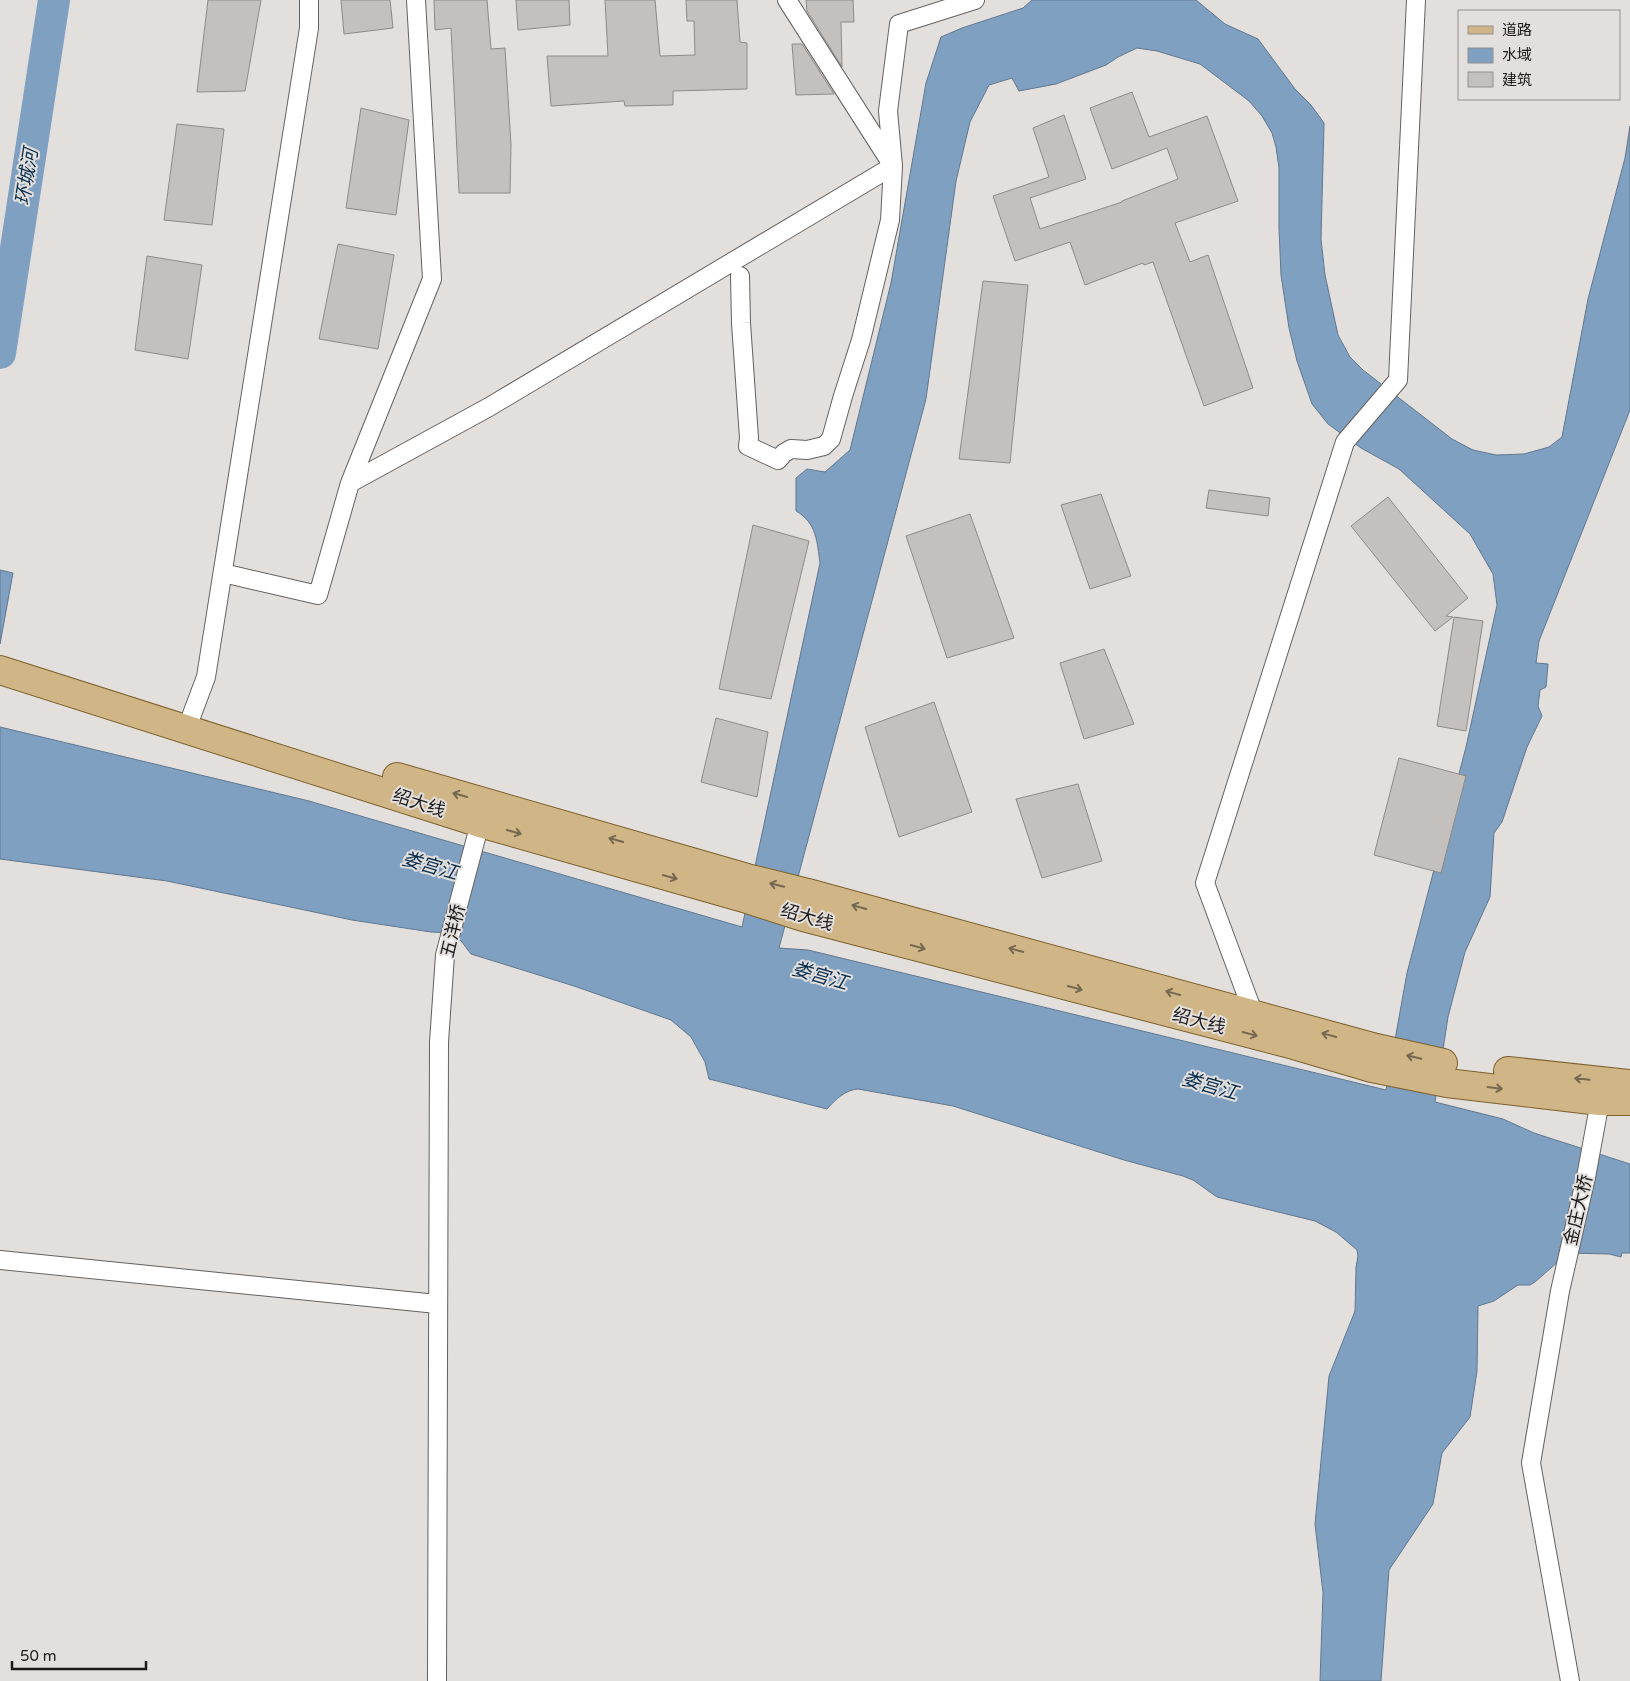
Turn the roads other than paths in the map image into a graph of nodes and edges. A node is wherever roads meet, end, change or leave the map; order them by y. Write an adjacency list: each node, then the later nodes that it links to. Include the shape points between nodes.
1 (310, 0): 9 (street, via 309,28)
2 (416, 0): 8 (street, via 432,279)
3 (787, 0): 6 (street)
4 (975, 0): 6 (street, via 899,24 888,111)
5 (1416, 0): 15 (street, via 1398,380 1345,442 1206,883)
6 (893, 166): 7 (street, via 890,220 862,340 832,440 824,446 791,449 778,460 748,446); 8 (street, via 489,406)
7 (740, 276)
8 (350, 483): 9 (street, via 318,595)
9 (222, 573): 11 (street, via 206,677)
10 (1, 661): 11 (main road, 绍大线); 12 (main road, 绍大线)
11 (191, 717): 13 (main road, 绍大线, one-way to 11)
12 (480, 823): 13 (main road, 绍大线, one-way to 13); 22 (street, 五洋桥, via 445,955 439,1042)
13 (745, 888): 14 (main road, 绍大线)
14 (805, 905): 15 (main road, 绍大线, one-way to 14); 16 (main road, 绍大线, one-way to 16, via 1294,1045)
15 (1254, 1015): 16 (main road, 绍大线, one-way to 15)
16 (1374, 1058): 17 (main road, 绍大线)
17 (1449, 1074): 18 (main road, 绍大线, one-way to 17); 19 (main road, 绍大线, one-way to 19)
18 (1630, 1084)
19 (1600, 1101): 20 (main road, 绍大线); 24 (street, 金庄大桥, via 1560,1291 1532,1463)
20 (1630, 1101)
21 (0, 1260): 22 (street)
22 (437, 1304): 23 (street, 五洋桥)
23 (437, 1681)
24 (1570, 1681)

